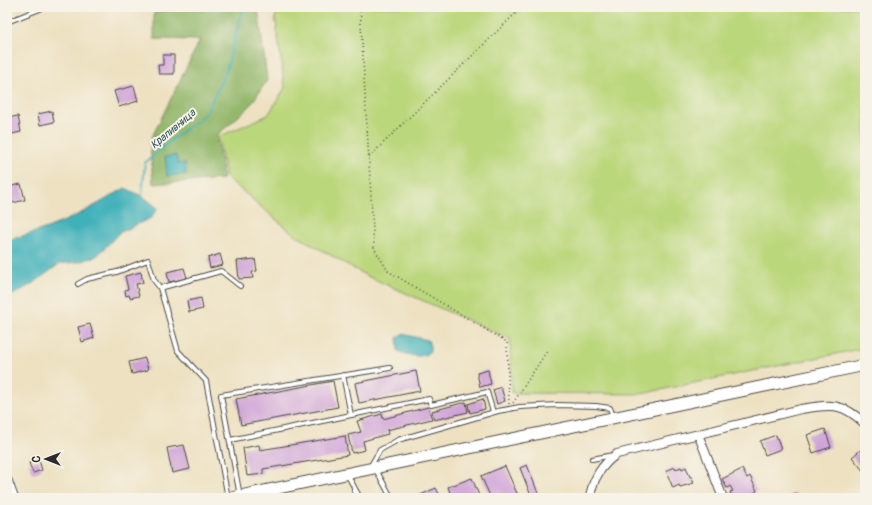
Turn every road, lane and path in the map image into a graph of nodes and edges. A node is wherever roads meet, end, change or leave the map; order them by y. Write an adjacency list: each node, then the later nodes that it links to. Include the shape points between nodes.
1 (45, 7): 4 (lane)
2 (360, 7): 5 (path)
3 (522, 7): 5 (path)
4 (7, 22)
5 (369, 157): 13 (path, via 374,248 388,271 506,342)
6 (78, 284): 8 (lane, via 148,260 154,280)
7 (240, 286): 8 (lane, via 221,271)
8 (160, 288): 27 (lane, via 178,351 206,381)
9 (547, 351): 13 (path)
10 (865, 364): 16 (street)
11 (390, 368): 12 (lane)
12 (344, 375): 15 (lane); 19 (lane, via 221,395)
13 (510, 409): 14 (lane); 16 (lane, via 557,405 596,406 610,408)
14 (493, 412): 15 (lane, via 487,392 431,405 429,399); 22 (lane, via 398,440 380,450)
15 (351, 415): 19 (lane)
16 (614, 418): 22 (street)
17 (865, 424): 18 (street, via 845,408 820,406)
18 (698, 434): 20 (street); 33 (street)
19 (230, 440): 27 (lane)
20 (617, 454): 21 (lane); 32 (street, via 598,474)
21 (592, 459)
22 (372, 468): 23 (street); 28 (lane)
23 (347, 474): 25 (lane); 26 (street)
24 (7, 479): 29 (street)
25 (354, 487): 30 (lane); 31 (lane)
26 (276, 493): 27 (street)
27 (233, 497)
28 (391, 497)
29 (14, 498)
30 (355, 498)
31 (360, 498)
32 (590, 498)
33 (723, 498)

